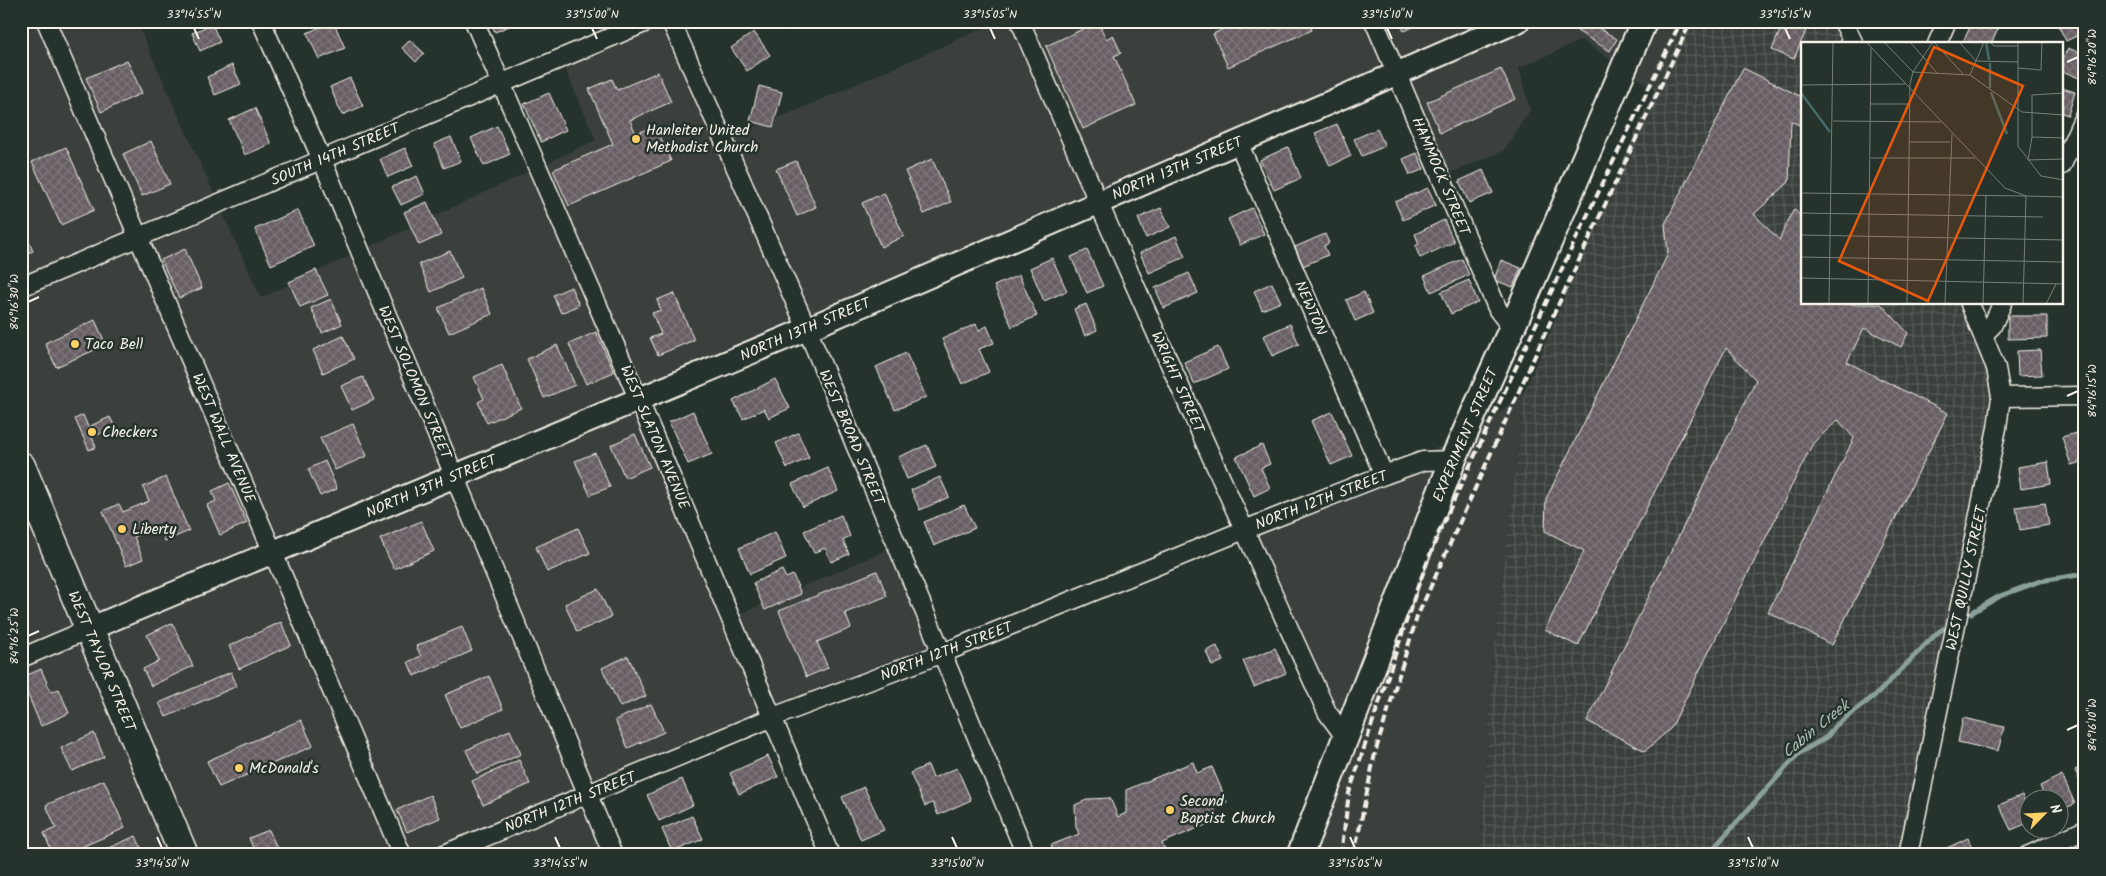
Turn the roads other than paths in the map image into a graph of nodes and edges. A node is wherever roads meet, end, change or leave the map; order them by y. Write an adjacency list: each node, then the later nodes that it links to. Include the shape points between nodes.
1 (46, 21): 21 (street, WEST WALL AVENUE)
2 (261, 21): 18 (street, WEST SOLOMON STREET)
3 (474, 21): 15 (street, WEST SLATON AVENUE)
4 (649, 21): 15 (street, SOUTH 14TH STREET)
5 (672, 21): 26 (street, WEST BROAD STREET)
6 (1020, 21): 20 (street, WRIGHT STREET)
7 (1374, 21): 14 (street, HAMMOCK STREET)
8 (1518, 21): 14 (street, NORTH 13TH STREET)
9 (1644, 21): 25 (main road, EXPERIMENT STREET)
10 (1843, 21): 12 (street)
11 (1947, 21): 13 (street)
12 (1853, 42)
13 (1938, 42)
14 (1397, 73): 17 (street, NORTH 13TH STREET); 25 (street, HAMMOCK STREET, via 1498,310)
15 (502, 84): 18 (street, SOUTH 14TH STREET); 30 (street, WEST SLATON AVENUE)
16 (2085, 114): 19 (street)
17 (1238, 142): 20 (street, NORTH 13TH STREET); 33 (street, NEWTON)
18 (322, 160): 21 (street, SOUTH 14TH STREET); 34 (street, WEST SOLOMON STREET)
19 (2064, 161)
20 (1098, 203): 26 (street, NORTH 13TH STREET); 35 (street, WRIGHT STREET)
21 (139, 237): 22 (street, SOUTH 14TH STREET); 36 (street, WEST WALL AVENUE)
22 (21, 287)
23 (1970, 305): 27 (street, WEST QUILLY STREET)
24 (2002, 305): 27 (street, via 1992,326)
25 (1512, 328): 31 (main road, EXPERIMENT STREET)
26 (807, 329): 30 (street, NORTH 13TH STREET); 38 (street, WEST BROAD STREET)
27 (1983, 335): 29 (street, WEST QUILLY STREET, via 1996,368)
28 (2085, 396): 29 (street)
29 (2001, 397): 51 (street, WEST QUILLY STREET)
30 (638, 398): 34 (street, NORTH 13TH STREET); 40 (street, WEST SLATON AVENUE)
31 (1453, 460): 33 (street, NORTH 12TH STREET, via 1423,461); 41 (main road, EXPERIMENT STREET)
32 (21, 466): 37 (main road, WEST TAYLOR STREET)
33 (1384, 475): 35 (street, NORTH 12TH STREET)
34 (454, 476): 36 (street, NORTH 13TH STREET); 42 (street, WEST SOLOMON STREET)
35 (1244, 530): 38 (street, NORTH 12TH STREET); 41 (street, WRIGHT STREET, via 1327,712)
36 (273, 553): 37 (street, NORTH 13TH STREET); 45 (street, WEST WALL AVENUE)
37 (89, 629): 39 (street); 44 (main road, WEST TAYLOR STREET)
38 (943, 653): 40 (street, NORTH 12TH STREET); 49 (street, WEST BROAD STREET)
39 (21, 658)
40 (773, 717): 42 (street, NORTH 12TH STREET); 48 (street, WEST SLATON AVENUE)
41 (1345, 737): 50 (main road, EXPERIMENT STREET)
42 (588, 795): 46 (street, NORTH 12TH STREET); 47 (street, WEST SOLOMON STREET)
43 (2085, 830): 52 (street)
44 (184, 855)
45 (402, 855)
46 (442, 855)
47 (613, 855)
48 (830, 855)
49 (1026, 855)
50 (1300, 855)
51 (1908, 855)
52 (2029, 855)

